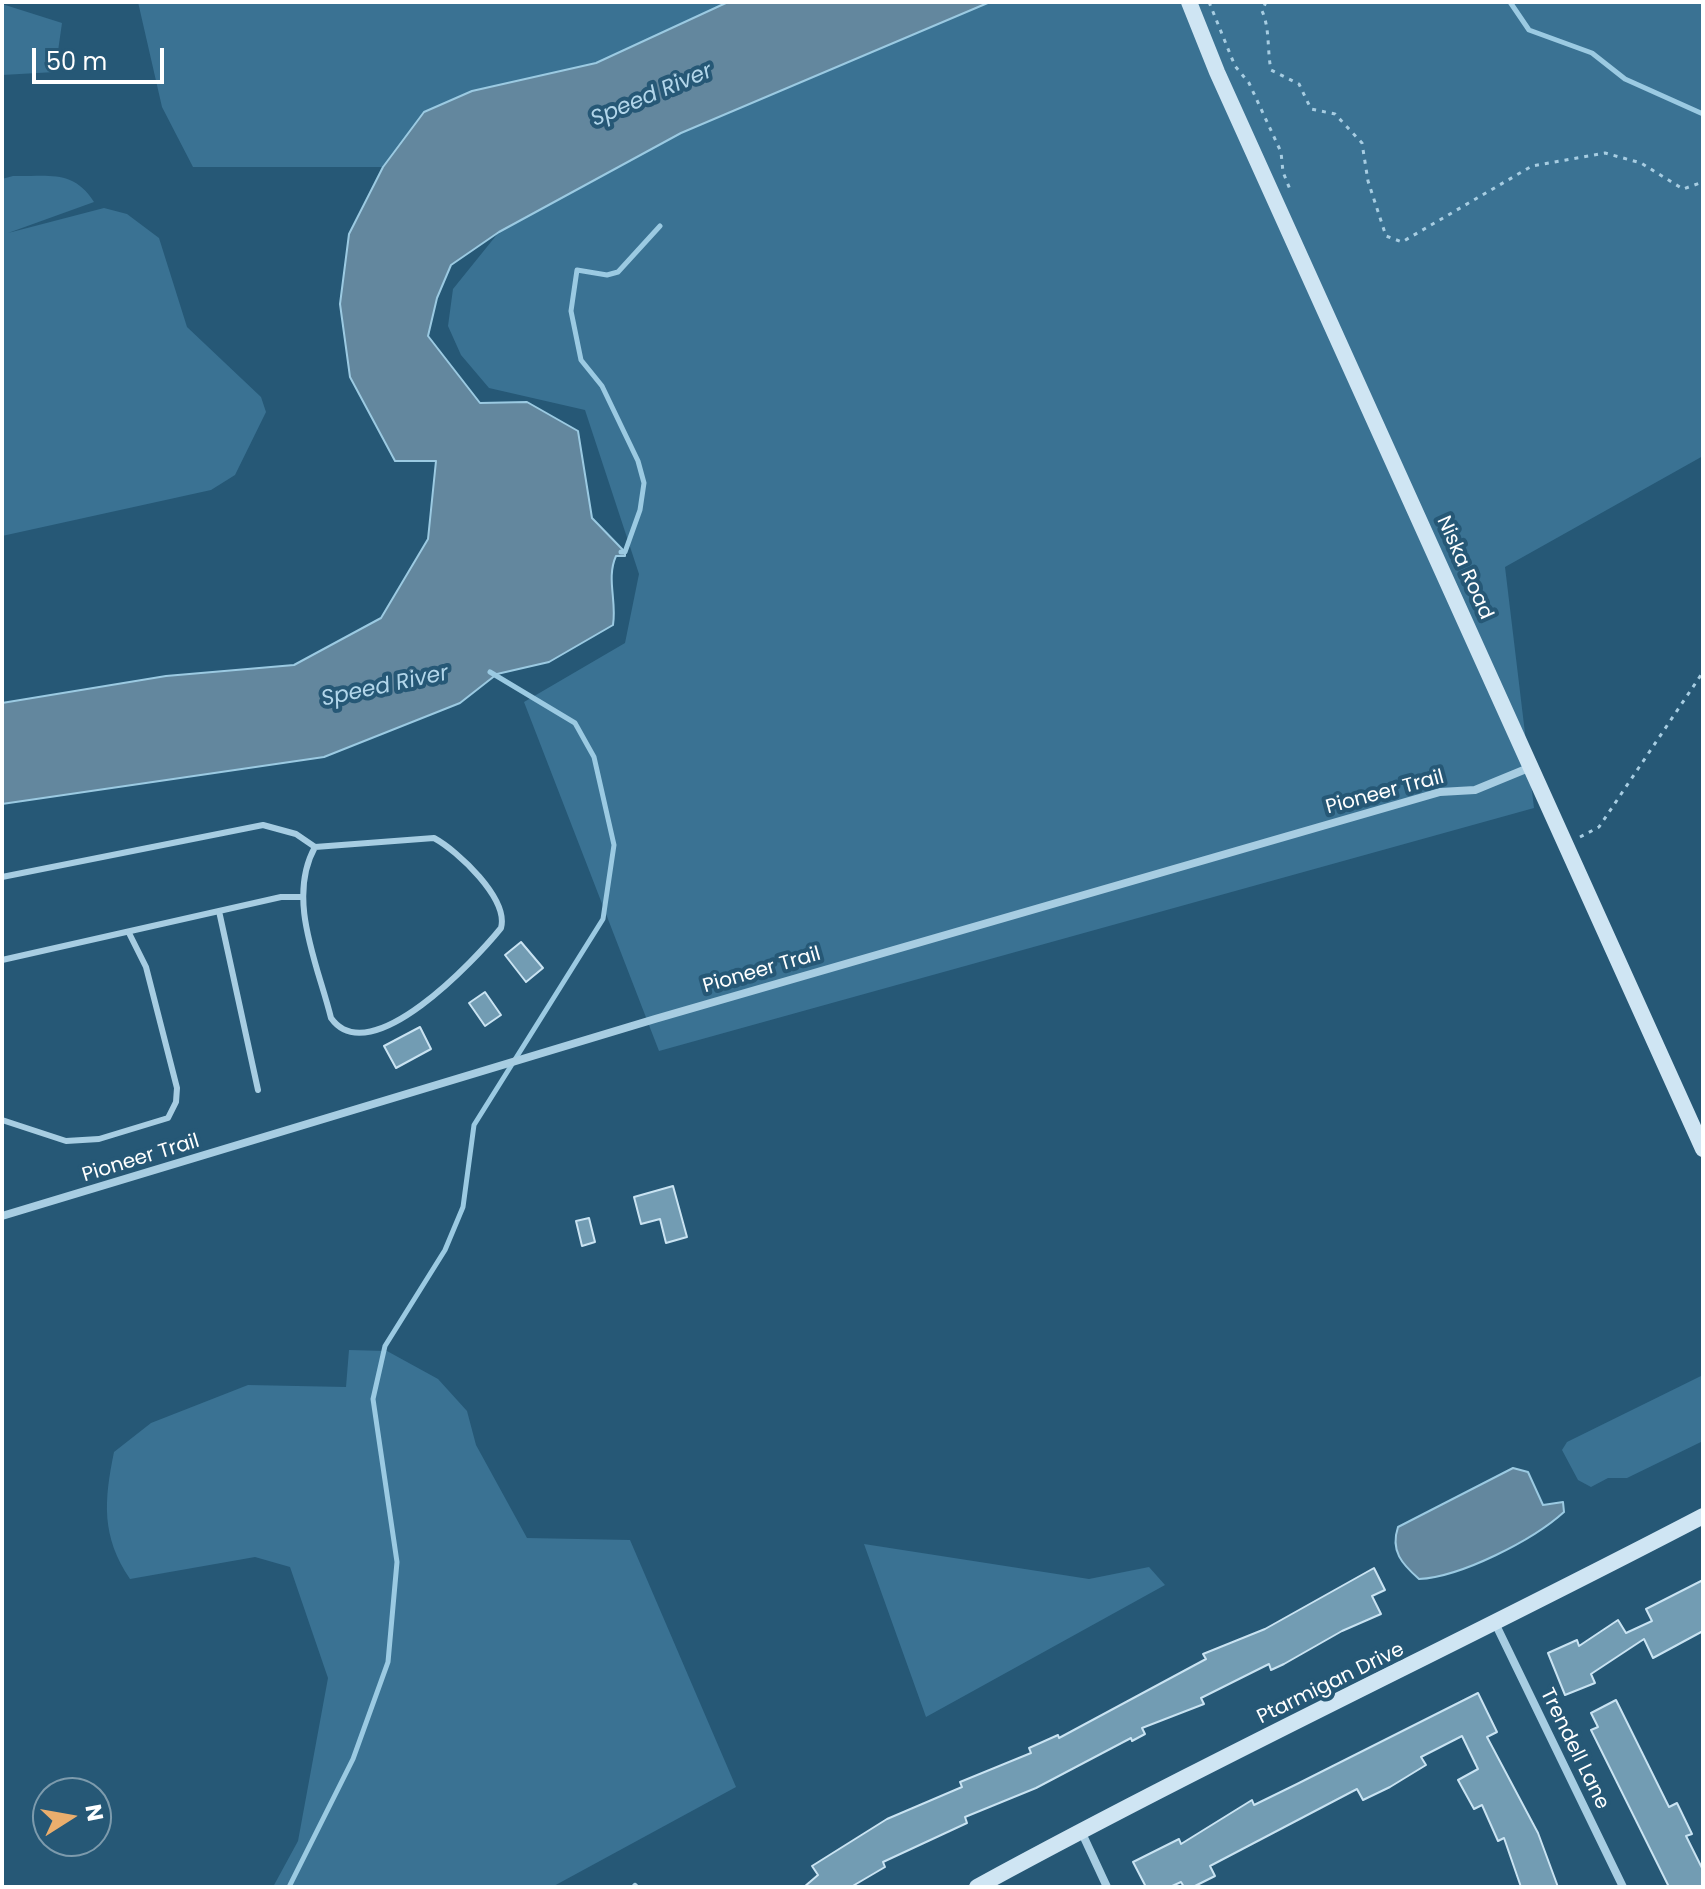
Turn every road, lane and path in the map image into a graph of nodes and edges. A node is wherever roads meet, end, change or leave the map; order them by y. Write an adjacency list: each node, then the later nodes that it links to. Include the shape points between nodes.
1 (1189, 2): 5 (street, Niska Road)
2 (1266, 2): 3 (path, via 1262,11 1271,70 1299,84 1311,109 1335,114 1362,143 1386,236 1402,242 1532,166 1605,153 1641,163 1683,189)
3 (1703, 182)
4 (1703, 672): 6 (path, via 1599,827)
5 (1532, 767): 6 (street, Niska Road); 16 (street, Pioneer Trail, via 1475,790 1440,792)
6 (1566, 843): 15 (street, Niska Road)
7 (315, 847): 8 (lane, via 296,834 263,825); 9 (lane); 9 (lane, via 434,838 493,894 503,919 501,928 423,1005 388,1024 351,1033 331,1018)
8 (2, 877)
9 (301, 897): 10 (lane)
10 (219, 911): 11 (lane); 13 (lane)
11 (129, 933): 12 (lane); 14 (lane, via 146,967 177,1088 168,1118 99,1139 66,1141)
12 (2, 960)
13 (258, 1090)
14 (2, 1120)
15 (1703, 1149)
16 (2, 1216)
17 (1703, 1516): 18 (street, Ptarmigan Drive)
18 (1496, 1625): 19 (street, Ptarmigan Drive); 22 (street, Trendell Lane)
19 (1081, 1830): 20 (street, Ptarmigan Drive); 21 (street)
20 (977, 1887)
21 (1107, 1887)
22 (1623, 1887)

